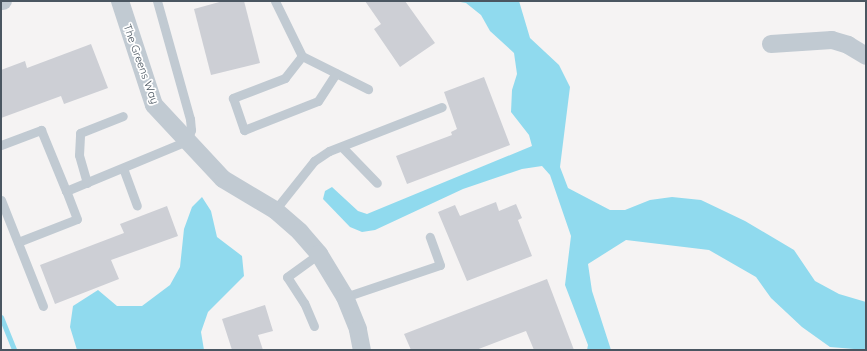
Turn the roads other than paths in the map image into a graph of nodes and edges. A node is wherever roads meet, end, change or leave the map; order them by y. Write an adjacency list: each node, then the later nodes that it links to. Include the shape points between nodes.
1 (120, 1): 11 (street, The Greens Way, via 154,105)
2 (157, 1): 11 (lane, via 190,119 191,130)
3 (275, 1): 5 (lane)
4 (771, 44): 6 (street, via 832,40 848,44)
5 (302, 56): 7 (lane); 7 (lane, via 285,78 233,98 244,130 318,101)
6 (866, 56)
7 (336, 73): 8 (lane)
8 (368, 89)
9 (442, 107): 13 (lane)
10 (123, 116): 15 (lane, via 80,133 79,155)
11 (187, 141): 14 (lane); 20 (street, The Greens Way, via 222,180)
12 (1, 145): 17 (lane, via 42,130)
13 (342, 146): 16 (lane); 20 (lane, via 314,161)
14 (123, 168): 15 (lane); 19 (lane)
15 (86, 183): 17 (lane)
16 (377, 183)
17 (66, 191): 22 (lane, via 77,219)
18 (1, 200): 22 (lane)
19 (137, 206)
20 (275, 210): 23 (street, The Greens Way, via 300,232)
21 (430, 237): 24 (lane, via 440,265)
22 (18, 242): 25 (lane)
23 (319, 254): 24 (street, The Greens Way); 26 (lane, via 287,278 304,302)
24 (345, 297): 27 (street, The Greens Way, via 358,330)
25 (43, 306)
26 (314, 326)
27 (362, 350)

